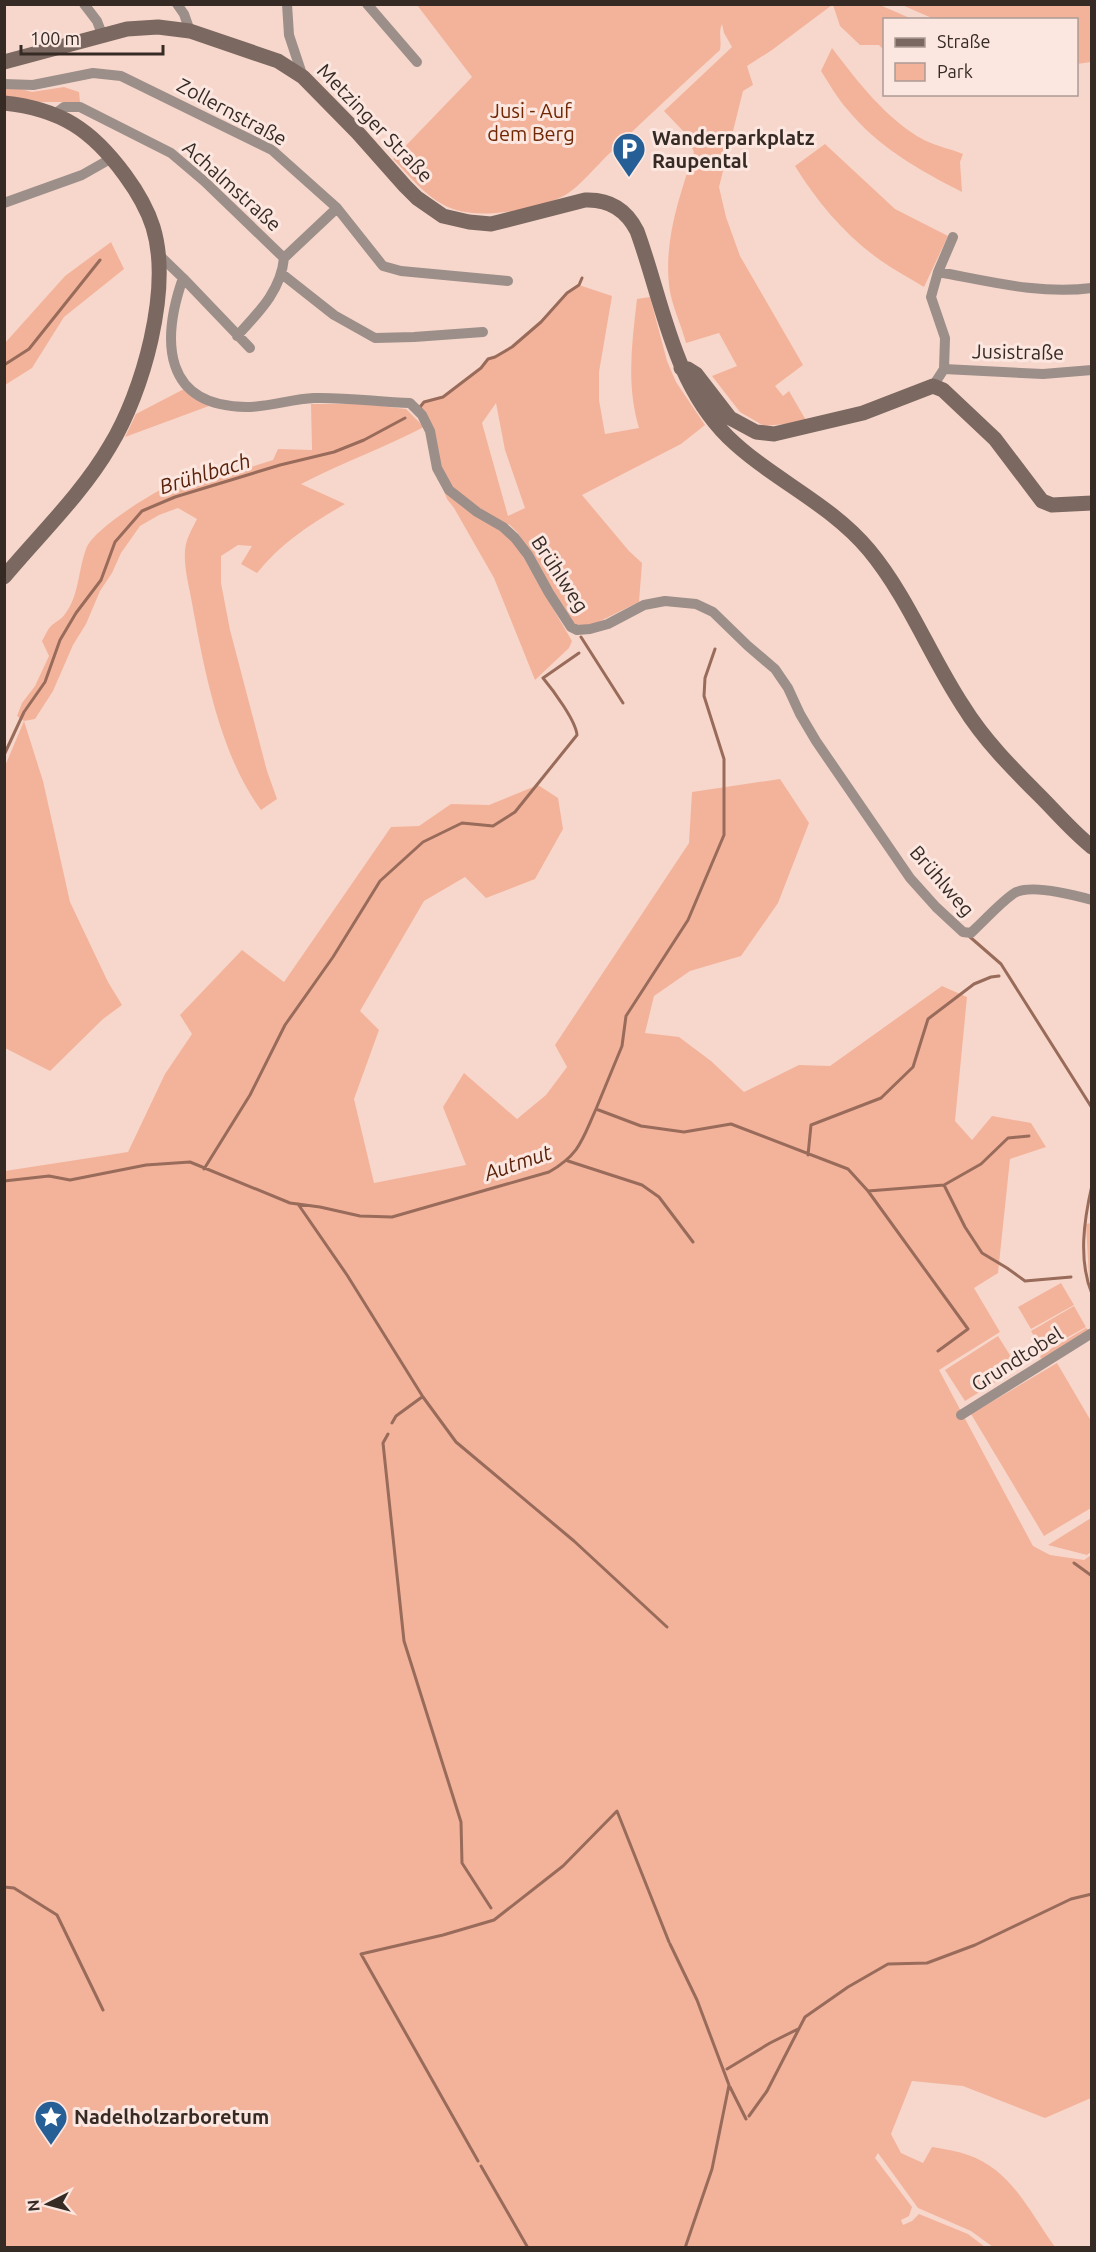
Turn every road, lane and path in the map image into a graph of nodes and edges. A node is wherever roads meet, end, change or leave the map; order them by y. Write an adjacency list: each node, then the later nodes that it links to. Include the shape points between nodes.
1 (84, 4): 6 (street)
2 (177, 4): 5 (street)
3 (287, 4): 9 (street, via 289,35)
4 (367, 4): 8 (street)
5 (190, 31): 6 (main road, Metzinger Straße, via 158,27); 9 (main road, Metzinger Straße, via 278,61)
6 (102, 34): 7 (main road, Metzinger Straße)
7 (6, 58)
8 (417, 62)
9 (303, 77): 28 (main road, Metzinger Straße, via 417,198 443,216 491,224 577,202 595,200 617,206 633,223 647,258)
10 (4, 84): 16 (street, Zollernstraße, via 33,85 93,73 121,76 272,150)
11 (4, 103): 12 (main road)
12 (56, 113): 13 (main road, via 97,142); 19 (street, Achalmstraße, via 64,107 80,107 171,153)
13 (112, 158): 15 (street, via 82,175); 18 (main road, via 143,204 153,227)
14 (4, 192): 15 (street)
15 (10, 201)
16 (337, 208): 19 (street); 23 (street, Zollernstraße, via 383,266)
17 (954, 237): 20 (street)
18 (157, 253): 22 (street); 33 (main road, via 156,315 137,388 125,417 92,473)
19 (284, 258): 21 (street)
20 (938, 272): 24 (street, via 1013,286); 29 (street, via 930,297 945,338)
21 (282, 274): 25 (street, via 334,315 375,338); 26 (street, via 265,306)
22 (183, 278): 26 (street); 35 (street, Brühlweg, via 172,317 173,357 183,383 202,398 245,407 321,398 410,403 430,431 437,468 449,490 515,538 571,627 590,629 644,605 665,601 696,604 713,612 776,669 816,741 910,878 963,932 970,933 1021,891 1041,890)
23 (508, 280)
24 (1092, 288)
25 (483, 332)
26 (237, 336): 27 (street)
27 (250, 348)
28 (681, 368): 31 (main road, via 696,374 730,418 756,432 774,434 863,413); 34 (main road, Metzinger Straße, via 701,404 728,436 846,527 868,549 885,571 977,727)
29 (944, 369): 30 (street, Jusistraße, via 1043,374); 31 (street)
30 (1092, 370)
31 (933, 386): 32 (main road, via 995,439 1042,501 1052,505)
32 (1092, 503)
33 (4, 577)
34 (1092, 847)
35 (1092, 900)
36 (1092, 1333): 37 (street, Grundtobel)
37 (961, 1415)

